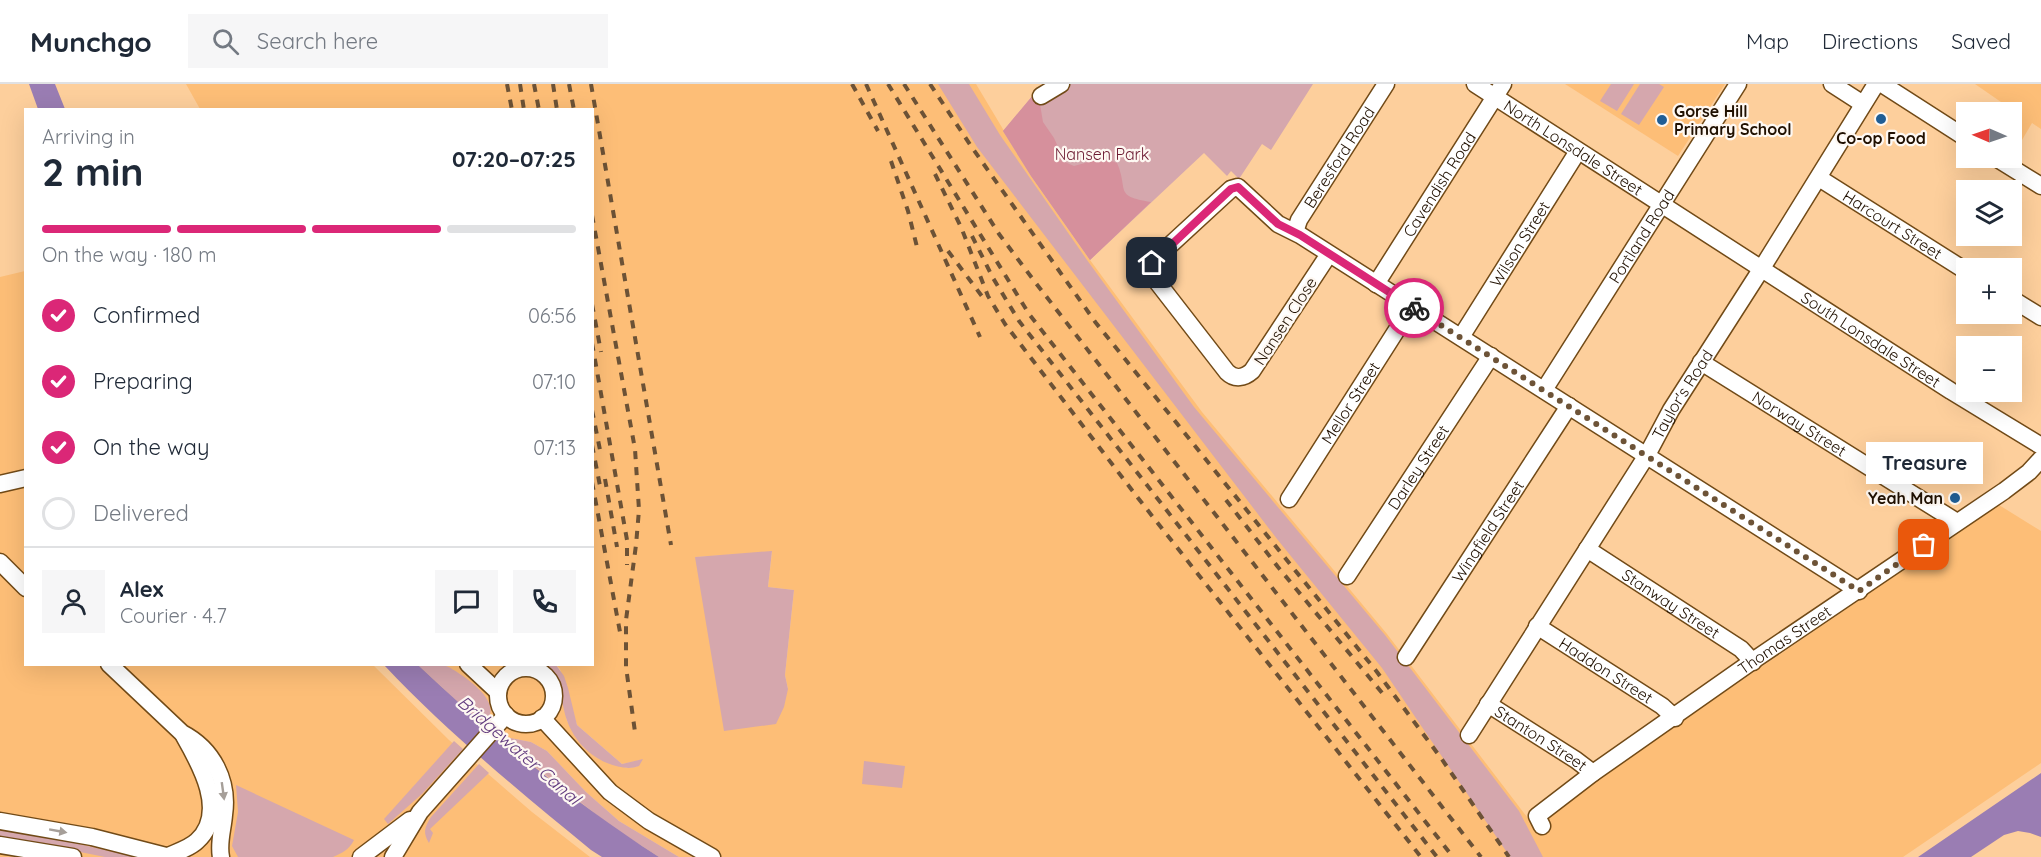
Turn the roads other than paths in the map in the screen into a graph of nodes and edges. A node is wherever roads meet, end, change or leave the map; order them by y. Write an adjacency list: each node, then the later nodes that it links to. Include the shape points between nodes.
1 (1386, 84): 15 (street, Beresford Road)
2 (1475, 84): 7 (street, North Lonsdale Street)
3 (1738, 84): 14 (street, Portland Road)
4 (1832, 84): 8 (street)
5 (1876, 84): 8 (street, Taylor's Road)
6 (1882, 84): 9 (street)
7 (1499, 90): 10 (street, North Lonsdale Street); 19 (street, Cavendish Road)
8 (1863, 104): 12 (street, Taylor's Road)
9 (1956, 132)
10 (1578, 150): 14 (street, North Lonsdale Street); 23 (street, Wilson Street)
11 (2012, 168): 13 (street)
12 (1819, 178): 17 (street, Harcourt Street); 18 (street, Taylor's Road)
13 (2041, 186)
14 (1661, 204): 18 (street, North Lonsdale Street); 26 (street, Portland Road)
15 (1295, 232): 16 (street); 16 (street, Nansen Close, via 1278,224 1240,188 1234,187 1151,268 1153,278 1234,377 1252,371)
16 (1329, 254): 19 (street)
17 (1956, 265)
18 (1762, 268): 25 (street, Taylor's Road); 28 (street, South Lonsdale Street)
19 (1376, 284): 21 (street)
20 (2022, 305): 22 (street)
21 (1412, 306): 23 (street); 33 (street, Mellor Street)
22 (2041, 317)
23 (1461, 337): 24 (street)
24 (1491, 356): 26 (street); 37 (street, Darley Street)
25 (1701, 362): 29 (street, Taylor's Road); 34 (street, Norway Street)
26 (1544, 390): 27 (street)
27 (1569, 406): 29 (street); 41 (street, Wingfield Street)
28 (2041, 446)
29 (1647, 455): 35 (street, Taylor's Road); 39 (street)
30 (2041, 459): 34 (street, Thomas Street, via 2004,491)
31 (24, 478): 32 (street)
32 (0, 484)
33 (1288, 499)
34 (1958, 522): 39 (street, Thomas Street)
35 (1587, 549): 40 (street, Taylor's Road); 42 (street, Stanway Street, via 1742,648)
36 (0, 561): 38 (street)
37 (1347, 576)
38 (24, 586)
39 (1859, 591): 42 (street, Thomas Street)
40 (1537, 626): 47 (street, Taylor's Road); 49 (street, Haddon Street)
41 (1406, 657)
42 (1753, 662): 49 (street, Thomas Street)
43 (111, 666): 51 (street)
44 (470, 666): 46 (street)
45 (516, 666): 46 (street); 48 (street, via 540,671 552,685 553,703)
46 (498, 692): 50 (street)
47 (1488, 704): 52 (street, Taylor's Road); 53 (street, Stanton Street)
48 (542, 718): 50 (street, via 535,722); 63 (street, via 610,792 649,821)
49 (1675, 718): 53 (street, Thomas Street)
50 (501, 721): 54 (street)
51 (182, 733): 59 (street, via 203,771 210,811 203,834 196,842); 60 (street, one-way to 60, via 196,740 216,764 223,786)
52 (1469, 735)
53 (1593, 773): 56 (street, Thomas Street, via 1537,816)
54 (420, 812): 61 (street); 62 (street)
55 (0, 821): 59 (street, one-way to 59, via 92,837)
56 (1542, 826)
57 (0, 845): 58 (street)
58 (73, 857)
59 (169, 857)
60 (221, 857)
61 (361, 857)
62 (393, 857)
63 (712, 857)

